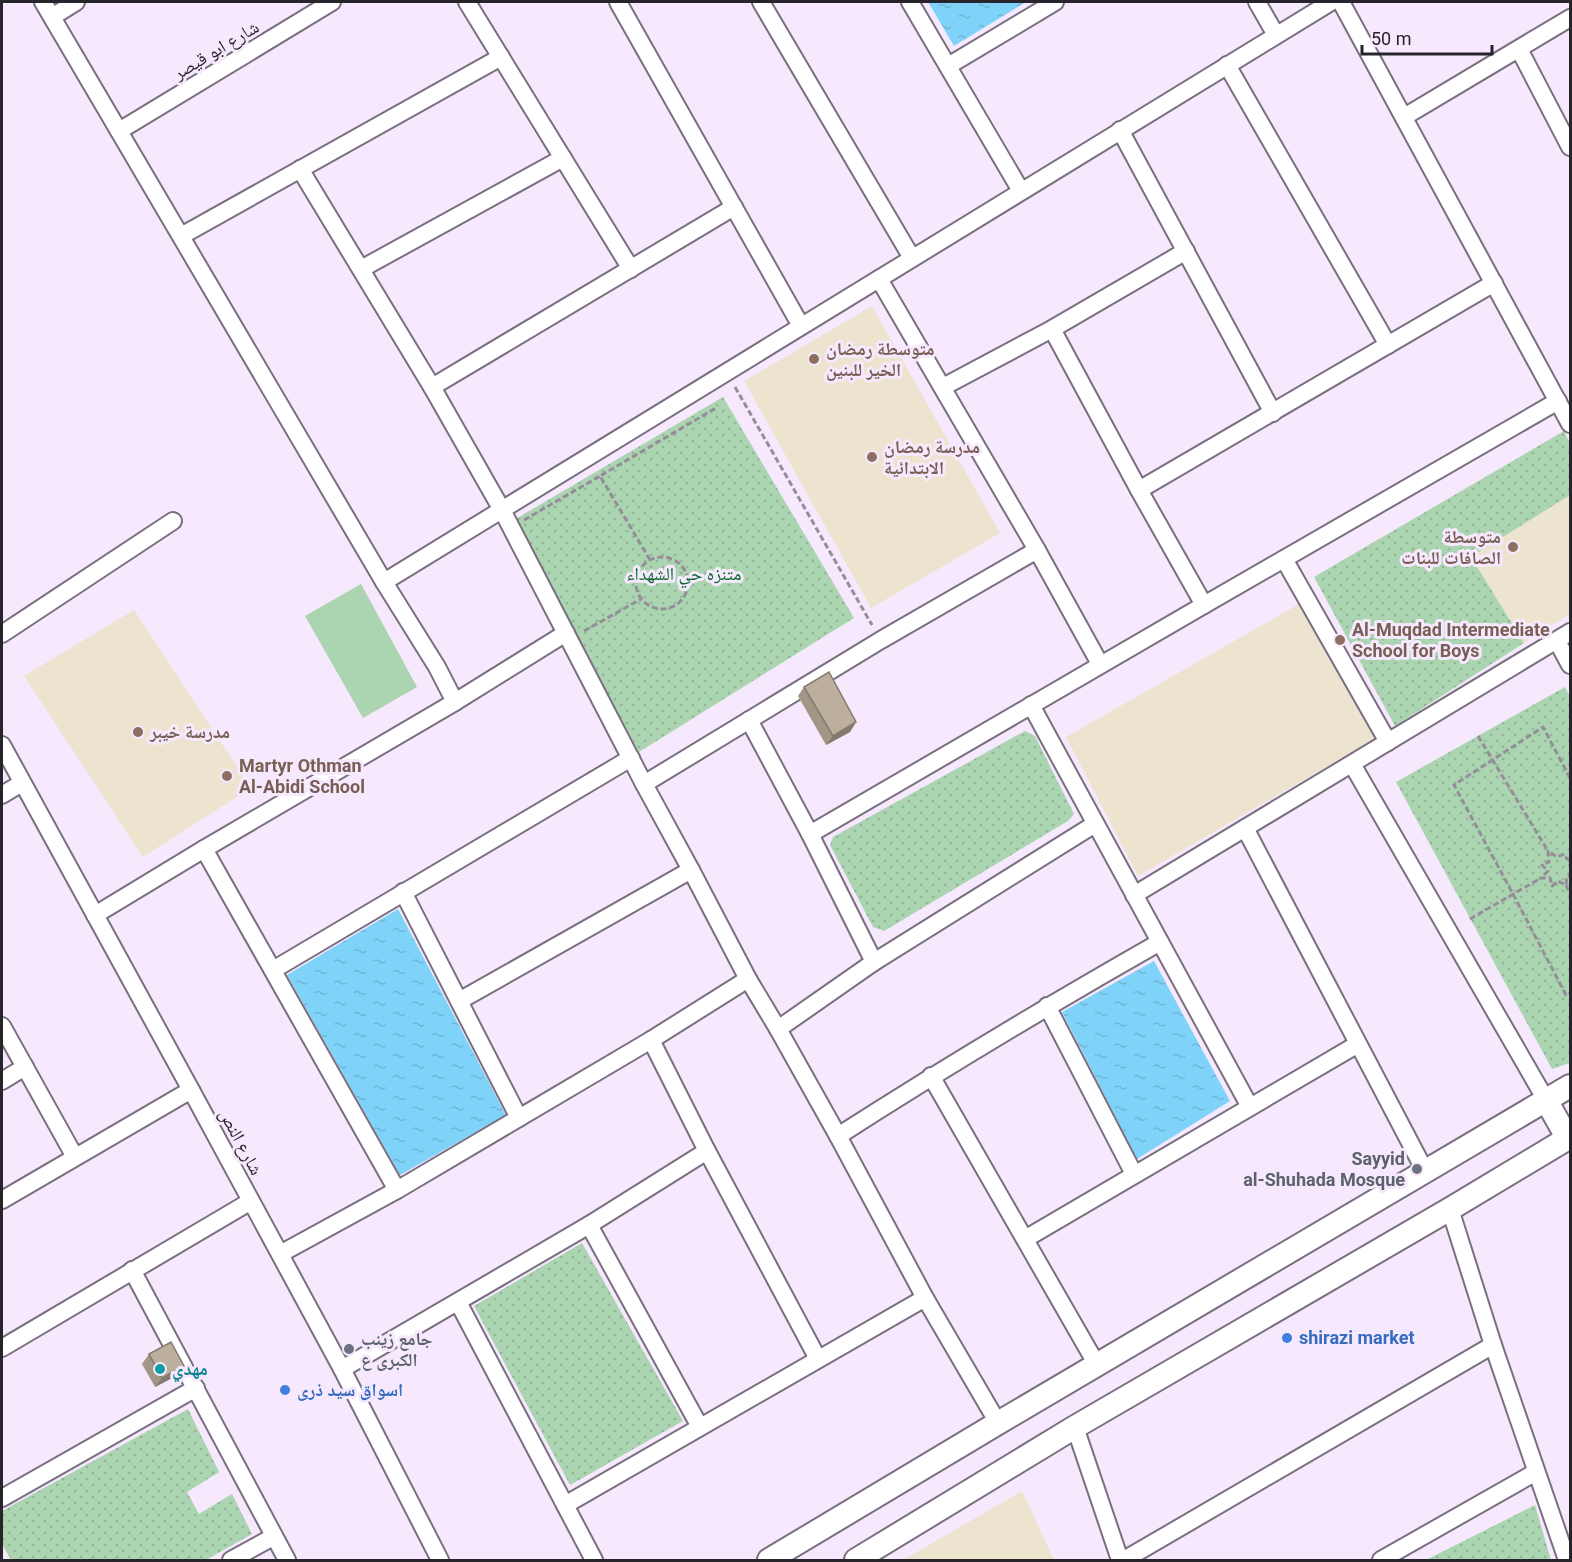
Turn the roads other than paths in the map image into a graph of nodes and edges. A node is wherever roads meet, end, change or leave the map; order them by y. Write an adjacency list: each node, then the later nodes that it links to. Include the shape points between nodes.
1 (43, 2): 12 (street)
2 (76, 2): 12 (street)
3 (332, 2): 21 (street, شارع ابو قيصر)
4 (467, 2): 16 (street)
5 (618, 2): 26 (street)
6 (761, 2): 29 (street)
7 (910, 2): 18 (street)
8 (1054, 2): 18 (street)
9 (1257, 2): 14 (street)
10 (1331, 2): 14 (street)
11 (1341, 2): 19 (street)
12 (52, 17): 21 (street)
13 (1570, 18): 15 (street)
14 (1276, 35): 17 (street)
15 (1519, 49): 19 (street); 22 (street)
16 (501, 57): 23 (street); 24 (street)
17 (1227, 65): 20 (street); 36 (street)
18 (948, 66): 25 (street)
19 (1404, 117): 33 (street)
20 (1120, 130): 25 (street); 28 (street)
21 (119, 131): 27 (street)
22 (1570, 147)
23 (563, 158): 30 (street); 31 (street)
24 (300, 169): 27 (street); 30 (street)
25 (1021, 191): 29 (street)
26 (734, 207): 31 (street); 34 (street)
27 (181, 236): 47 (street)
28 (1186, 251): 35 (street); 40 (street)
29 (912, 258): 32 (street)
30 (361, 269): 37 (street)
31 (631, 269): 37 (street)
32 (879, 279): 34 (street); 38 (street)
33 (1494, 284): 36 (street); 39 (street)
34 (801, 326): 43 (street)
35 (1052, 329): 38 (street); 42 (street)
36 (1388, 345): 40 (street)
37 (432, 387): 43 (street)
38 (943, 387): 45 (street)
39 (1558, 401): 41 (street); 46 (street)
40 (1273, 413): 42 (street)
41 (1570, 424)
42 (1139, 490): 48 (street)
43 (502, 510): 47 (street); 50 (street)
44 (173, 521): 49 (street)
45 (1037, 550): 52 (street); 56 (street)
46 (1284, 559): 48 (street); 57 (street)
47 (384, 582): 54 (street)
48 (1204, 605): 52 (street)
49 (2, 634)
50 (568, 636): 54 (street); 59 (street)
51 (1564, 637): 53 (street); 57 (street)
52 (1100, 664): 55 (street)
53 (1570, 665)
54 (455, 702): 67 (street)
55 (1030, 705): 64 (street); 66 (street)
56 (749, 720): 62 (street); 66 (street)
57 (1388, 742): 60 (street)
58 (2, 745): 61 (street, شارع النص)
59 (631, 758): 62 (street); 69 (street)
60 (1352, 764): 65 (street); 87 (street)
61 (22, 783): 63 (street); 71 (street, شارع النص)
62 (644, 784): 68 (street)
63 (2, 795)
64 (1095, 825): 70 (street); 73 (street)
65 (1245, 828): 70 (street); 81 (street)
66 (810, 834): 73 (street)
67 (204, 849): 71 (street); 74 (street)
68 (691, 870): 75 (street); 76 (street)
69 (403, 892): 74 (street); 76 (street)
70 (1134, 895): 72 (street)
71 (95, 915): 86 (street, شارع النص)
72 (1161, 942): 77 (street); 88 (street)
73 (874, 962): 79 (street)
74 (273, 970): 96 (street)
75 (748, 979): 79 (street); 80 (street)
76 (459, 1001): 89 (street)
77 (1047, 1006): 83 (street); 95 (street)
78 (2, 1026): 82 (street)
79 (778, 1029): 90 (street)
80 (651, 1040): 89 (street); 92 (street)
81 (1358, 1044): 88 (street); 94 (street)
82 (25, 1067): 84 (street); 93 (street)
83 (931, 1076): 90 (street); 101 (street)
84 (2, 1081)
85 (1570, 1086): 87 (main road)
86 (191, 1090): 93 (street); 98 (street, شارع النص)
87 (1546, 1100): 91 (main road); 94 (main road)
88 (1250, 1107): 95 (street)
89 (519, 1118): 96 (street)
90 (838, 1136): 104 (street)
91 (1570, 1141): 99 (main road)
92 (707, 1151): 100 (street); 108 (street)
93 (75, 1157): 97 (street)
94 (1425, 1171): 109 (main road)
95 (1134, 1174): 101 (street)
96 (396, 1190): 102 (street)
97 (2, 1200)
98 (251, 1201): 102 (street, شارع النص); 103 (street)
99 (1450, 1209): 106 (street); 114 (main road)
100 (589, 1225): 105 (street); 113 (street)
101 (1024, 1239): 109 (street)
102 (280, 1254): 110 (street, شارع النص)
103 (132, 1270): 107 (street); 111 (street)
104 (925, 1298): 108 (street); 112 (street)
105 (458, 1302): 110 (street); 117 (street)
106 (1493, 1345): 115 (street); 126 (street)
107 (2, 1348)
108 (818, 1359): 113 (street)
109 (1097, 1365): 112 (main road)
110 (342, 1369): 122 (street, شارع النص)
111 (196, 1388): 116 (street); 118 (street)
112 (998, 1423): 124 (main road)
113 (700, 1427): 117 (street)
114 (1075, 1427): 125 (main road); 126 (street)
115 (1536, 1472): 119 (street); 127 (street)
116 (2, 1498)
117 (565, 1505): 123 (street)
118 (273, 1537): 120 (street); 121 (street)
119 (1390, 1558)
120 (231, 1560)
121 (286, 1560)
122 (440, 1560)
123 (594, 1560)
124 (769, 1560)
125 (856, 1560)
126 (1122, 1560)
127 (1567, 1560)

